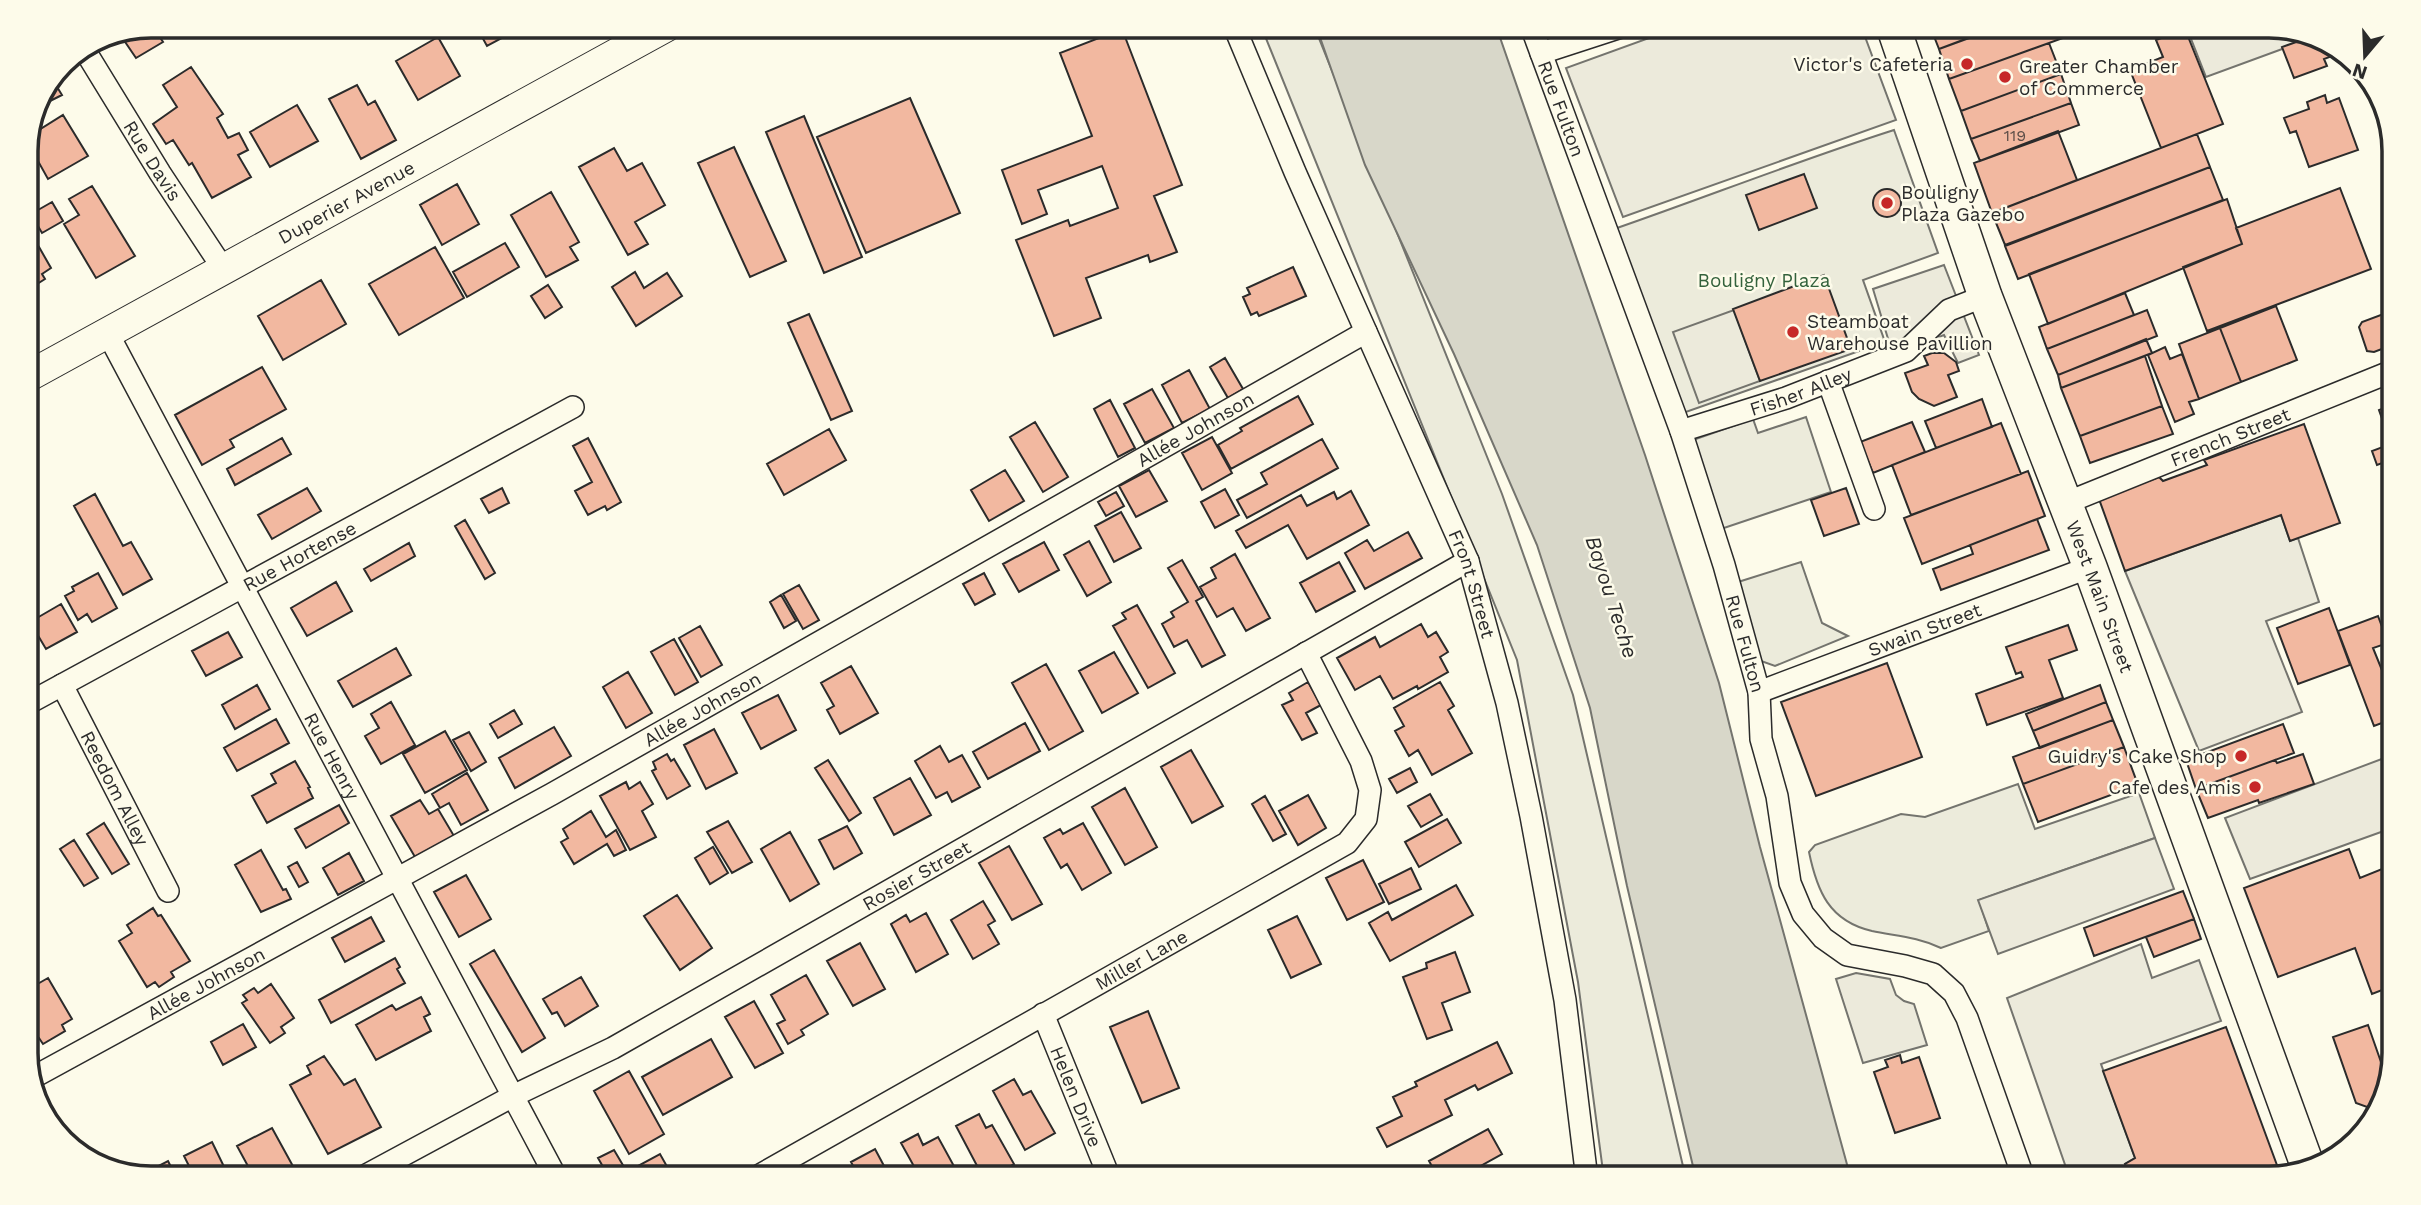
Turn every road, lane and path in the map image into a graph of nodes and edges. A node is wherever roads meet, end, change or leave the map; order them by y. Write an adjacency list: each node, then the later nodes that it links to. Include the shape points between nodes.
1 (645, 38): 8 (main road, Duperier Avenue)
2 (1239, 38): 11 (street, Front Street)
3 (1535, 38): 6 (street, Rue Fulton)
4 (1588, 38): 6 (street)
5 (1897, 38): 9 (main road, West Main Street)
6 (1541, 53): 16 (street, Rue Fulton)
7 (89, 58): 8 (street, Rue Davis)
8 (224, 270): 10 (main road, Duperier Avenue)
9 (1986, 296): 14 (street, Fisher Alley, via 1949,310 1906,351); 17 (main road, West Main Street)
10 (107, 332): 12 (main road, Duperier Avenue); 21 (street, Rue Henry)
11 (1366, 332): 19 (street, Front Street); 26 (street, Allée Johnson, via 564,788)
12 (39, 370)
13 (2382, 375): 17 (street, French Street)
14 (1828, 381): 16 (street, Fisher Alley); 18 (street)
15 (573, 407): 21 (street, Rue Hortense)
16 (1681, 431): 24 (street, Rue Fulton)
17 (2066, 503): 20 (main road, West Main Street)
18 (1874, 509)
19 (1468, 561): 22 (street, Rosier Street); 36 (street, Front Street, via 1507,703 1531,816 1565,1000)
20 (2090, 567): 24 (street, Swain Street); 31 (main road, West Main Street)
21 (242, 586): 23 (street, Rue Hortense); 26 (street, Rue Henry)
22 (1306, 653): 28 (street, Miller Lane, via 1362,761 1370,790 1366,819 1347,843); 30 (street, Rosier Street, via 613,1048)
23 (62, 685): 25 (street, Rue Hortense); 27 (street, Reedom Alley)
24 (1759, 692): 37 (street, Rue Fulton, via 1761,739 1777,796 1790,883 1803,914 1823,938 1847,955 1933,974 1954,993)
25 (39, 697)
26 (397, 878): 29 (street, Allée Johnson); 30 (street, Rue Henry)
27 (168, 891)
28 (1043, 1014): 34 (street, Miller Lane); 35 (street, Helen Drive)
29 (41, 1073)
30 (513, 1096): 32 (street, Rosier Street); 33 (street, Rue Henry)
31 (2306, 1161)
32 (383, 1166)
33 (550, 1166)
34 (776, 1166)
35 (1105, 1166)
36 (1585, 1166)
37 (2019, 1166)

